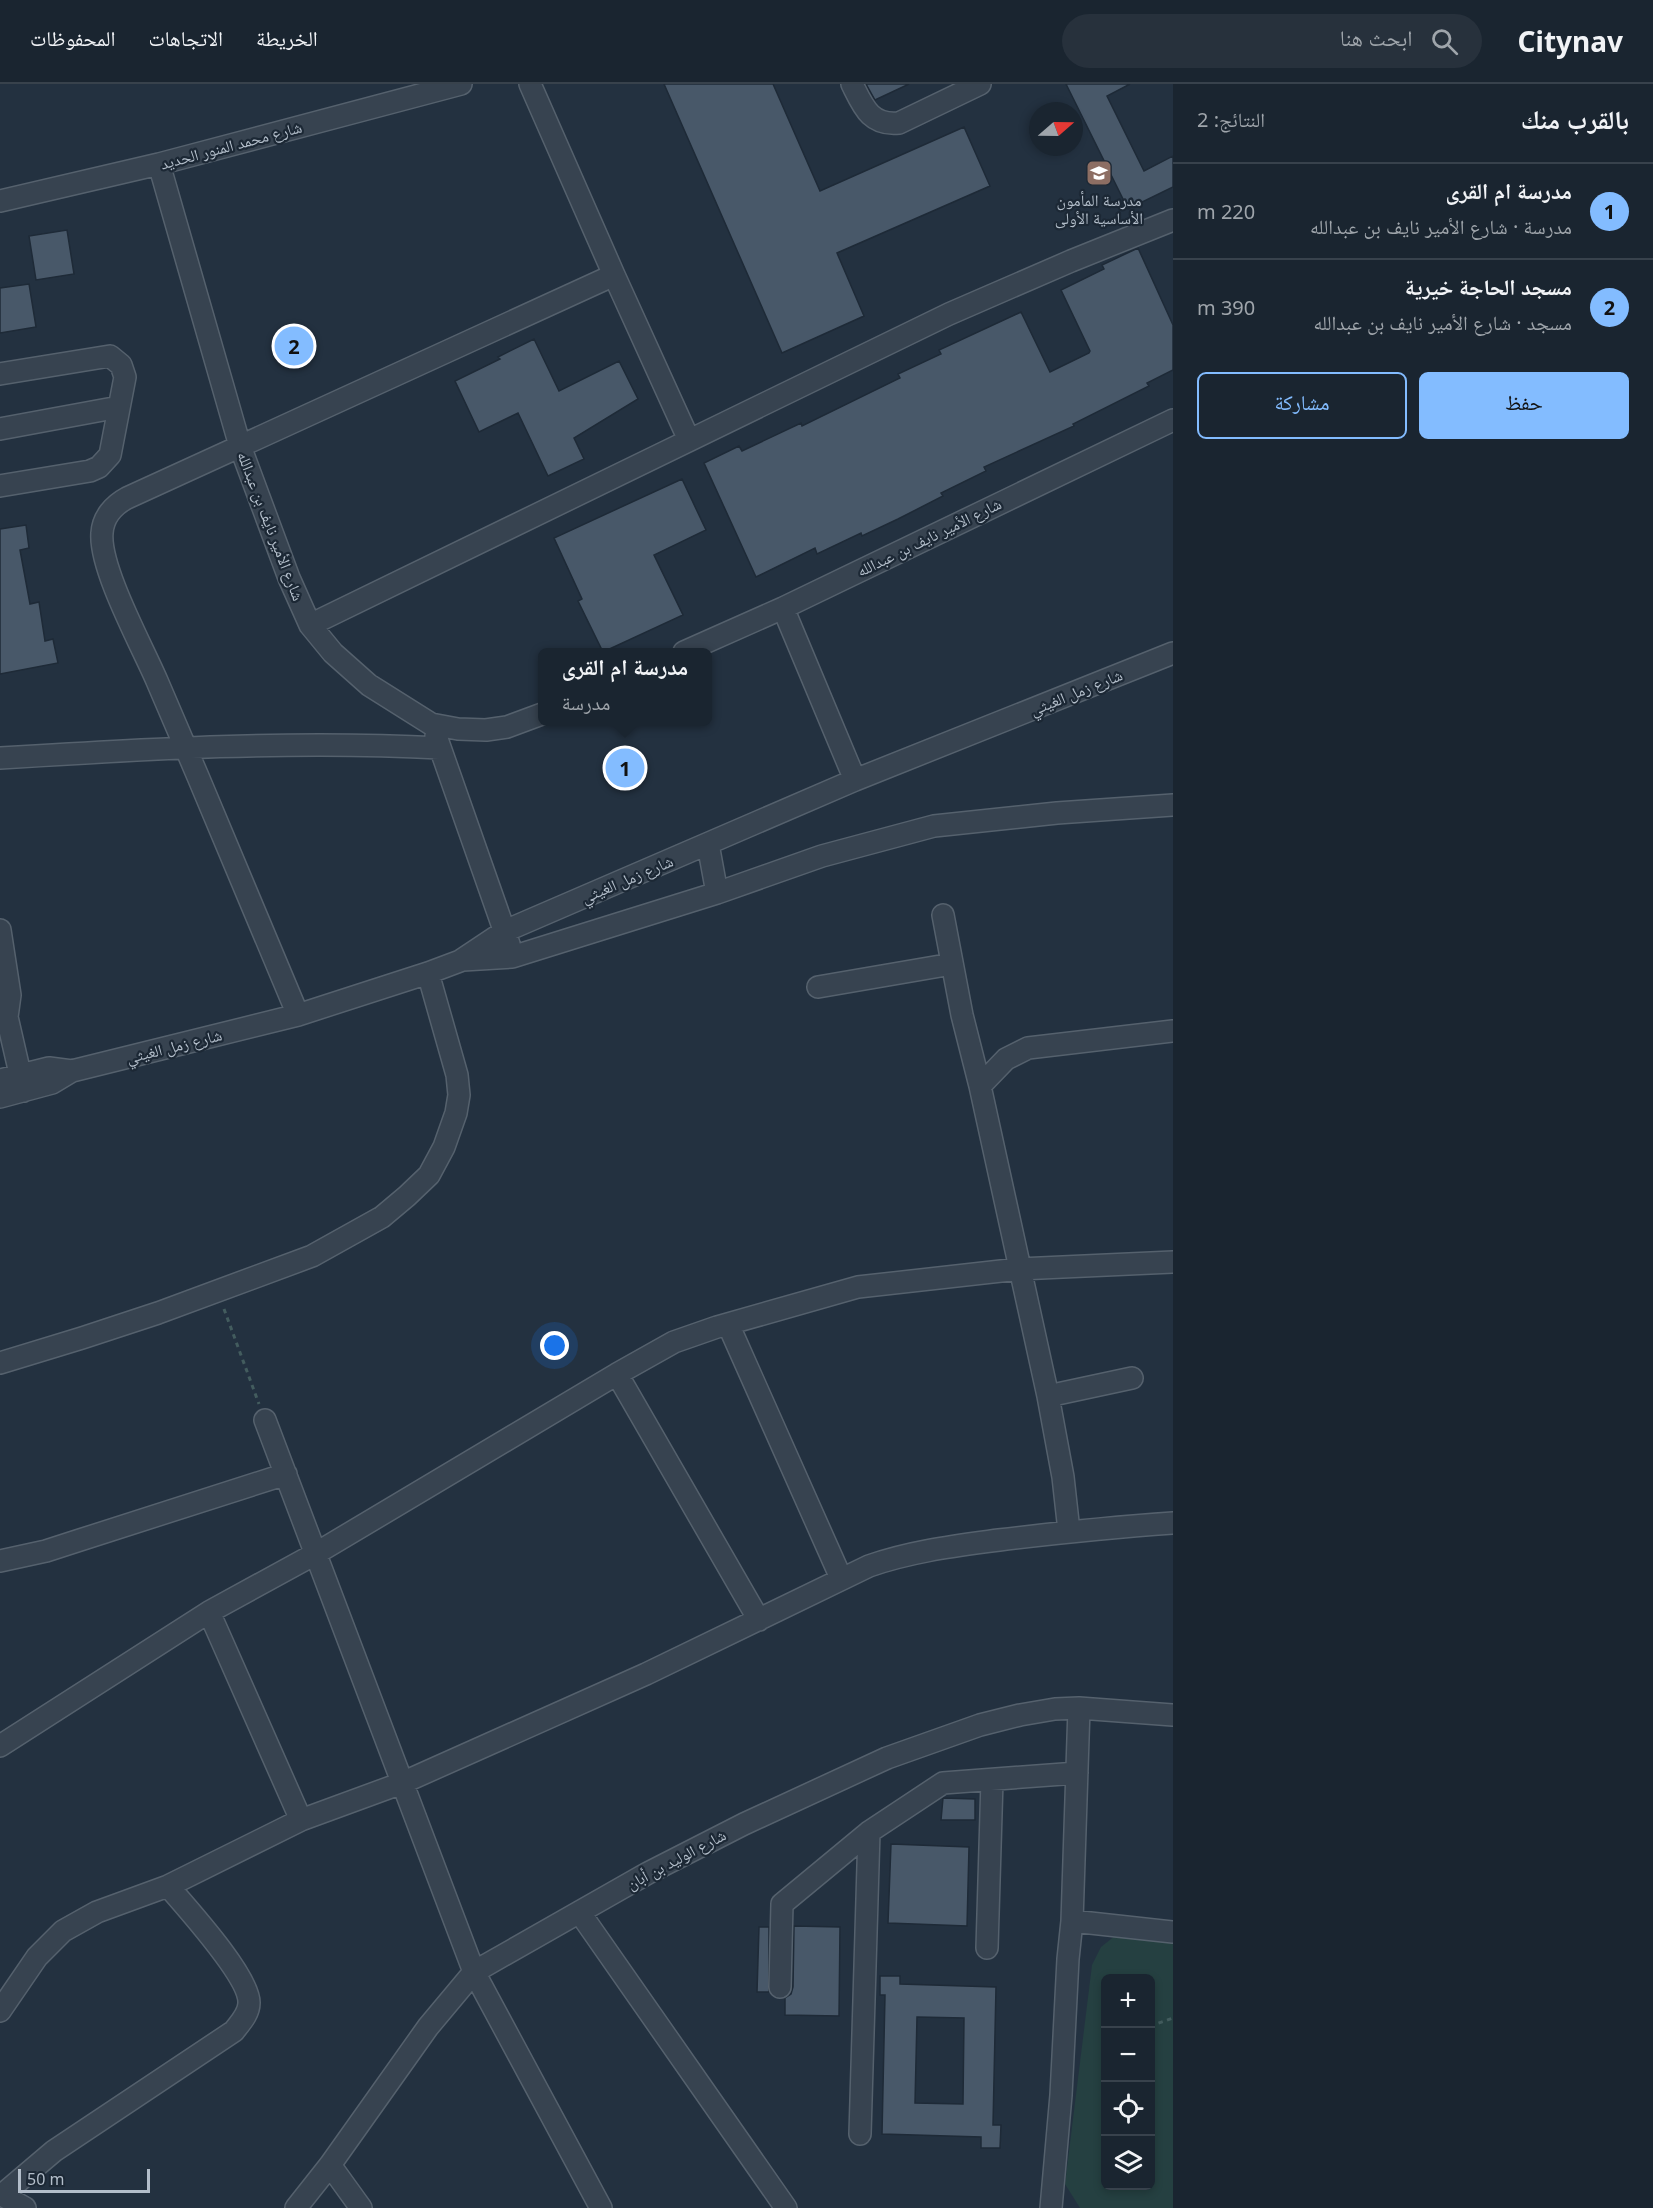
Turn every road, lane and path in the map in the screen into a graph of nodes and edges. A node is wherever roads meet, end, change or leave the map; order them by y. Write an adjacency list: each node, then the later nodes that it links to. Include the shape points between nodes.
1 (461, 84): 5 (street, شارع محمد المنور الحديد)
2 (530, 84): 8 (street)
3 (852, 84): 4 (street, via 871,115 887,124 899,123)
4 (980, 84)
5 (159, 164): 6 (street, شارع محمد المنور الحديد); 14 (street, شارع الأمير نايف بن عبدالله)
6 (0, 201)
7 (1172, 224): 13 (street, via 1071,261 950,314)
8 (614, 275): 13 (street); 14 (street)
9 (0, 374): 10 (street, via 111,356 126,377)
10 (119, 407): 12 (street); 15 (street, via 110,455 99,467)
11 (1173, 420): 16 (street, شارع الأمير نايف بن عبدالله)
12 (0, 429)
13 (689, 440): 17 (street)
14 (240, 446): 17 (street, شارع الأمير نايف بن عبدالله); 22 (street, via 115,505 102,533 110,576)
15 (0, 486)
16 (783, 608): 18 (street, شارع الأمير نايف بن عبدالله); 25 (street)
17 (310, 625): 21 (street, شارع الأمير نايف بن عبدالله, via 333,653 369,685)
18 (693, 648)
19 (1173, 653): 25 (street, شارع زمل الغيثي)
20 (538, 716): 21 (street, شارع الأمير نايف بن عبدالله, via 486,730)
21 (431, 724): 23 (street)
22 (186, 747): 23 (street); 24 (street); 37 (street)
23 (440, 748): 31 (street)
24 (0, 758)
25 (855, 780): 27 (street, شارع زمل الغيثي)
26 (1173, 805): 28 (street, via 934,826 822,856)
27 (708, 844): 28 (street); 31 (street, شارع زمل الغيثي)
28 (717, 893): 32 (street)
29 (943, 915): 34 (street)
30 (0, 930): 40 (street, via 10,995 21,1014)
31 (506, 931): 32 (street); 33 (street, شارع زمل الغيثي)
32 (512, 957): 33 (street)
33 (460, 961): 35 (street, شارع زمل الغيثي)
34 (952, 964): 36 (street); 41 (street)
35 (428, 973): 37 (street, شارع زمل الغيثي); 45 (street, via 459,1095 444,1147 429,1175 382,1217 346,1239 312,1256)
36 (818, 987)
37 (298, 1016): 40 (street, شارع زمل الغيثي, via 72,1071 57,1068)
38 (1173, 1031): 41 (street, via 1028,1048 1006,1059)
39 (0, 1080): 40 (street)
40 (29, 1081): 42 (street)
41 (980, 1086): 44 (street)
42 (0, 1097)
43 (1173, 1262): 44 (street)
44 (1019, 1269): 46 (street, via 858,1287); 50 (street)
45 (217, 1291): 47 (street); 51 (path)
46 (728, 1324): 48 (street, via 674,1342); 57 (street)
47 (0, 1363)
48 (617, 1374): 55 (street); 59 (street)
49 (1132, 1378): 50 (street)
50 (1048, 1396): 54 (street)
51 (265, 1420): 52 (street)
52 (286, 1474): 55 (street); 56 (street, via 46,1551)
53 (1173, 1523): 54 (street)
54 (1069, 1531): 57 (street, via 897,1556)
55 (315, 1554): 58 (street); 65 (street)
56 (0, 1560)
57 (841, 1578): 59 (street)
58 (209, 1612): 62 (street); 66 (street)
59 (759, 1620): 65 (street)
60 (1079, 1708): 61 (street, شارع الوليد بن أبان); 63 (street); 69 (street, شارع الوليد بن أبان, via 1020,1715 887,1758 691,1849)
61 (1173, 1715)
62 (0, 1746)
63 (1077, 1773): 64 (street); 70 (street)
64 (992, 1780): 67 (street, via 943,1783); 72 (street)
65 (402, 1783): 66 (street); 73 (street)
66 (301, 1820): 68 (street)
67 (869, 1832): 74 (street, via 782,1904); 78 (street)
68 (168, 1886): 75 (street, via 98,1912 63,1931 37,1958); 80 (street, via 244,1984 249,2002 246,2016 234,2031 54,2151)
69 (580, 1913): 73 (street, شارع الوليد بن أبان); 85 (street)
70 (1072, 1921): 71 (street); 86 (street)
71 (1173, 1932)
72 (987, 1948)
73 (474, 1972): 79 (street, شارع الوليد بن أبان, via 428,2027); 84 (street)
74 (780, 1987)
75 (0, 2011)
76 (1173, 2018): 77 (path)
77 (1155, 2024)
78 (860, 2134)
79 (330, 2165): 82 (street, شارع الوليد بن أبان); 83 (street)
80 (1, 2194): 81 (street)
81 (25, 2208)
82 (296, 2208)
83 (361, 2208)
84 (601, 2208)
85 (786, 2208)
86 (1051, 2208)

